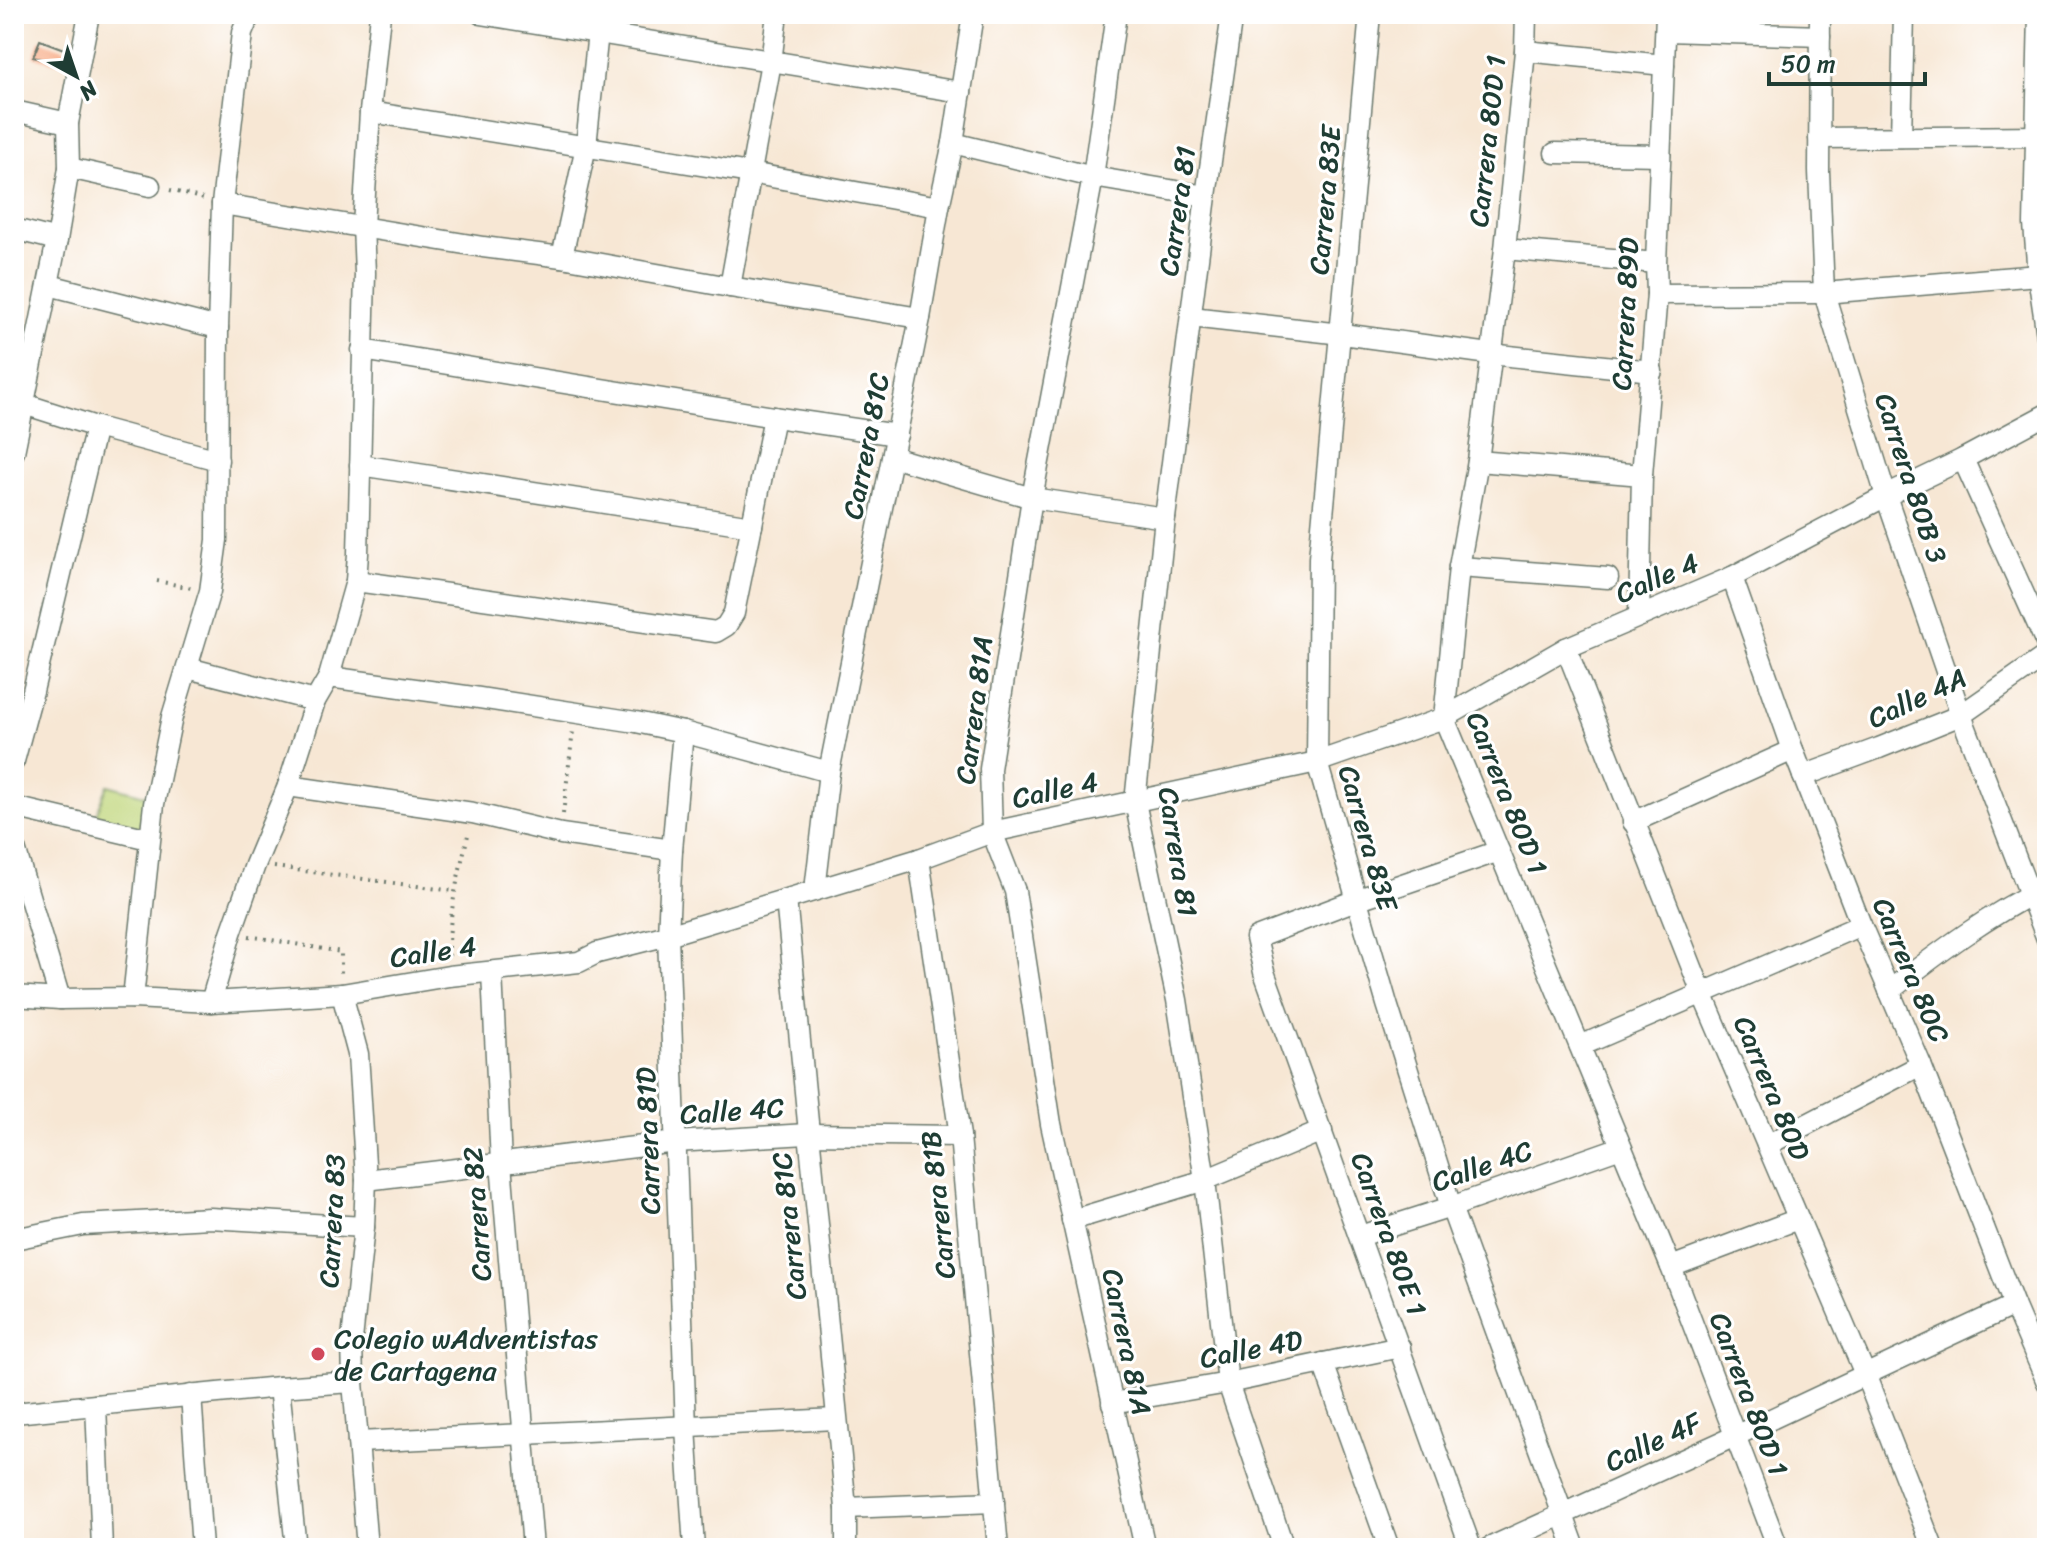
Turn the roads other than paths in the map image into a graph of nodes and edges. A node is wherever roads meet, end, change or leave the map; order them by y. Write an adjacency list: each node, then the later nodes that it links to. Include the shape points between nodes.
1 (89, 14): 23 (street)
2 (250, 14): 36 (street, via 242,33)
3 (380, 14): 22 (street)
4 (481, 14): 14 (street)
5 (777, 14): 18 (street)
6 (973, 14): 20 (street, Carrera 81C)
7 (1116, 14): 33 (street, Carrera 81A)
8 (1232, 14): 35 (street, Carrera 81)
9 (1370, 14): 53 (street, Carrera 83E)
10 (1526, 14): 17 (street, Carrera 80D 1)
11 (1820, 14): 16 (street, Carrera 80B 3)
12 (1904, 14): 25 (street)
13 (2039, 14): 24 (street)
14 (600, 23): 18 (street); 28 (street)
15 (1667, 23): 16 (street); 19 (street, Carrera 89D)
16 (1820, 36): 26 (street, Carrera 80B 3)
17 (1525, 51): 19 (street); 42 (street, Carrera 80D 1)
18 (771, 62): 20 (street); 32 (street)
19 (1664, 65): 30 (street, Carrera 89D)
20 (961, 92): 27 (street, Carrera 81C)
21 (14, 111): 23 (street)
22 (370, 112): 28 (street); 39 (street)
23 (68, 123): 31 (street)
24 (2042, 136): 25 (street); 38 (street)
25 (1901, 137): 26 (street)
26 (1819, 138): 48 (street, Carrera 80B 3)
27 (953, 143): 33 (street); 37 (street, Carrera 81C)
28 (586, 146): 32 (street); 43 (street)
29 (1555, 153): 30 (street)
30 (1660, 155): 44 (street, Carrera 89D)
31 (69, 168): 34 (street); 41 (street)
32 (750, 173): 37 (street); 47 (street)
33 (1093, 177): 35 (street); 71 (street, Carrera 81A)
34 (150, 186)
35 (1206, 196): 50 (street, Carrera 81)
36 (222, 204): 39 (street); 52 (street)
37 (939, 207): 51 (street, Carrera 81C)
38 (2041, 224): 45 (street)
39 (363, 226): 43 (street); 55 (street)
40 (14, 229): 41 (street)
41 (57, 240): 46 (street)
42 (1505, 249): 44 (street); 56 (street, Carrera 80D 1)
43 (562, 257): 47 (street)
44 (1656, 263): 49 (street, Carrera 89D)
45 (2038, 275): 48 (street); 54 (street)
46 (49, 285): 52 (street); 58 (street)
47 (730, 287): 51 (street)
48 (1824, 293): 49 (street); 70 (street, Carrera 80B 3)
49 (1657, 294): 57 (street, Carrera 89D)
50 (1191, 317): 53 (street); 72 (street, Carrera 81)
51 (920, 318): 62 (street, Carrera 81C)
52 (218, 328): 66 (street)
53 (1342, 334): 56 (street); 90 (street, Carrera 83E, via 1319,558)
54 (2047, 336)
55 (362, 350): 60 (street); 68 (street)
56 (1490, 354): 57 (street); 67 (street, Carrera 80D 1)
57 (1652, 371): 69 (street, Carrera 89D)
58 (24, 404): 61 (street); 63 (street)
59 (2047, 414): 65 (street, Calle 4)
60 (774, 417): 62 (street); 73 (street)
61 (96, 427): 66 (street); 89 (street)
62 (897, 435): 64 (street, Carrera 81C)
63 (14, 452)
64 (892, 457): 71 (street); 91 (street, Carrera 81C)
65 (1963, 459): 70 (street, Calle 4); 79 (street)
66 (218, 460): 82 (street, via 210,591)
67 (1478, 461): 69 (street); 74 (street, Carrera 80D 1)
68 (360, 465): 73 (street); 77 (street)
69 (1642, 475): 78 (street, Carrera 89D)
70 (1886, 496): 75 (street, Calle 4); 85 (street, Carrera 80B 3)
71 (1032, 498): 72 (street); 97 (street, Carrera 81A, via 990,769)
72 (1165, 518): 94 (street, Carrera 81)
73 (752, 526): 77 (street, via 734,613 716,632)
74 (1459, 567): 76 (street); 86 (street, Carrera 80D 1)
75 (1732, 577): 78 (street, Calle 4); 88 (street, Carrera 80C)
76 (1608, 578)
77 (356, 581): 83 (street)
78 (1639, 616): 80 (street, Calle 4)
79 (2047, 645)
80 (1566, 648): 86 (street, Calle 4); 96 (street, Carrera 80D)
81 (2047, 655): 85 (street, Calle 4A)
82 (188, 668): 84 (street); 98 (street, via 172,717)
83 (329, 677): 84 (street); 87 (street)
84 (315, 701): 93 (street)
85 (1961, 715): 92 (street, Calle 4A); 104 (street, Carrera 80B 3)
86 (1444, 718): 90 (street, Calle 4); 101 (street, Carrera 80D 1)
87 (683, 732): 91 (street); 100 (street, Carrera 81D)
88 (1793, 750): 92 (street, Carrera 80C); 96 (street)
89 (14, 761)
90 (1317, 762): 94 (street, Calle 4); 106 (street, Carrera 83E)
91 (829, 772): 103 (street, Carrera 81C)
92 (1803, 776): 107 (street, Carrera 80C)
93 (288, 786): 100 (street); 117 (street, via 255,865)
94 (1135, 802): 97 (street, Calle 4); 128 (street, Carrera 81, via 1177,1000)
95 (14, 807): 98 (street)
96 (1633, 822): 112 (street, Carrera 80D)
97 (992, 832): 102 (street, Calle 4); 131 (street, Carrera 81A, via 1015,891 1051,1124)
98 (149, 839): 115 (street)
99 (14, 845): 116 (street)
100 (672, 850): 108 (street, Carrera 81D)
101 (1499, 851): 106 (street); 118 (street, Carrera 80D 1)
102 (919, 859): 103 (street, Calle 4); 122 (street, Carrera 81B)
103 (815, 890): 105 (street, Calle 4)
104 (2038, 890): 109 (street, Carrera 80B 3); 111 (street, via 1948,945)
105 (786, 899): 108 (street, Calle 4); 121 (street, Carrera 81C)
106 (1356, 900): 120 (street, Carrera 80E 1, via 1256,938); 129 (street, Carrera 83E)
107 (1861, 925): 111 (street, Carrera 80C); 112 (street)
108 (668, 935): 110 (street, Calle 4, via 579,962); 123 (street, Carrera 81D)
109 (2047, 939)
110 (492, 972): 113 (street, Calle 4); 126 (street, Carrera 82)
111 (1889, 991): 119 (street, Carrera 80C)
112 (1702, 993): 118 (street); 124 (street, Carrera 80D)
113 (342, 994): 117 (street, Calle 4); 127 (street, Carrera 83, via 358,1054)
114 (14, 996): 116 (street, Calle 4)
115 (133, 998): 116 (street, Calle 4); 117 (street, Calle 4)
116 (60, 999)
117 (211, 1002)
118 (1580, 1046): 125 (street, Carrera 80D 1)
119 (1921, 1065): 124 (street); 136 (street, Carrera 80C)
120 (1322, 1131): 128 (street); 133 (street, Carrera 80E 1)
121 (807, 1134): 122 (street, Calle 4C); 123 (street, Calle 4C); 149 (street, Carrera 81C)
122 (960, 1136): 154 (street, Carrera 81B)
123 (676, 1142): 126 (street, Calle 4C); 150 (street, Carrera 81D)
124 (1767, 1145): 130 (street, Carrera 80D)
125 (1621, 1147): 129 (street, Calle 4C); 135 (street, Carrera 80D 1)
126 (501, 1163): 127 (street, Calle 4C); 151 (street, Carrera 82)
127 (366, 1180): 132 (street, Carrera 83)
128 (1205, 1180): 131 (street); 143 (street, Carrera 81)
129 (1451, 1207): 133 (street, Calle 4C); 156 (street, Carrera 83E)
130 (1798, 1219): 135 (street); 140 (street, Carrera 80D)
131 (1072, 1220): 146 (street, Carrera 81A)
132 (364, 1227): 134 (street, via 210,1218 83,1225); 141 (street, Carrera 83)
133 (1360, 1236): 137 (street, Carrera 80E 1)
134 (14, 1239)
135 (1671, 1267): 152 (street, Carrera 80D 1)
136 (2014, 1305): 138 (street, Carrera 80C); 140 (street, Calle 4F)
137 (1400, 1347): 139 (street, Calle 4D); 168 (street, Carrera 80E 1)
138 (2042, 1351): 142 (street, Carrera 80C)
139 (1323, 1363): 143 (street, Calle 4D); 167 (street)
140 (1865, 1374): 152 (street, Calle 4F); 172 (street, Carrera 80D)
141 (353, 1382): 144 (street); 153 (street, Carrera 83)
142 (2047, 1382)
143 (1228, 1383): 146 (street, Calle 4D); 166 (street, Carrera 81)
144 (279, 1387): 145 (street); 159 (street)
145 (191, 1395): 147 (street); 158 (street)
146 (1112, 1403): 165 (street, Carrera 81A)
147 (96, 1405): 148 (street); 157 (street)
148 (14, 1413)
149 (836, 1419): 150 (street); 155 (street, Carrera 81C)
150 (686, 1428): 151 (street); 162 (street, Carrera 81D)
151 (522, 1434): 153 (street); 161 (street, Carrera 82)
152 (1735, 1436): 156 (street, Calle 4F); 171 (street, Carrera 80D 1)
153 (358, 1442): 160 (street, Carrera 83)
154 (994, 1502): 155 (street); 164 (street, Carrera 81B)
155 (846, 1508): 163 (street, Carrera 81C)
156 (1563, 1514): 169 (street, Calle 4F); 170 (street, Carrera 83E)
157 (102, 1548)
158 (202, 1548)
159 (296, 1548)
160 (367, 1548)
161 (533, 1548)
162 (694, 1548)
163 (846, 1548)
164 (998, 1548)
165 (1145, 1548)
166 (1284, 1548)
167 (1389, 1548)
168 (1471, 1548)
169 (1489, 1548)
170 (1575, 1548)
171 (1778, 1548)
172 (1933, 1548)

